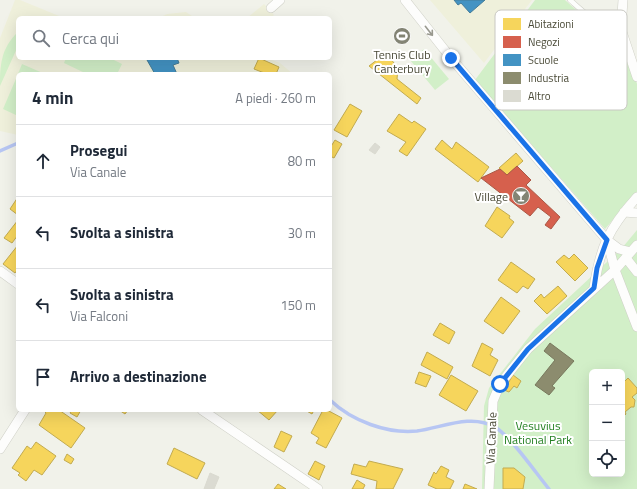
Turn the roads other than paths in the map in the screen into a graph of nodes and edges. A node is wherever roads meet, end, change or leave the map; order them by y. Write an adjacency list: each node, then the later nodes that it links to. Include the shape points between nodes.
1 (280, 0): 5 (street)
2 (405, 0): 10 (street, one-way to 10)
3 (570, 0): 6 (lane)
4 (623, 0): 7 (street)
5 (271, 8)
6 (582, 10)
7 (623, 10)
8 (627, 47): 9 (street)
9 (637, 77)
10 (495, 109)
11 (496, 110): 15 (street, one-way to 15)
12 (637, 197): 13 (street)
13 (624, 212): 14 (street); 15 (street, via 614,224)
14 (637, 213)
15 (607, 240): 16 (street, via 619,249); 17 (street); 21 (street, via 597,268)
16 (631, 251): 17 (street, Via Canale); 19 (street)
17 (615, 270): 21 (street, Via Canale); 22 (street)
18 (0, 271): 20 (street)
19 (637, 272)
20 (16, 283)
21 (594, 288): 27 (street, Via Canale, via 528,349 500,384 492,401)
22 (637, 327)
23 (24, 412): 25 (street)
24 (205, 412): 26 (street)
25 (0, 449)
26 (318, 489)
27 (489, 489)

